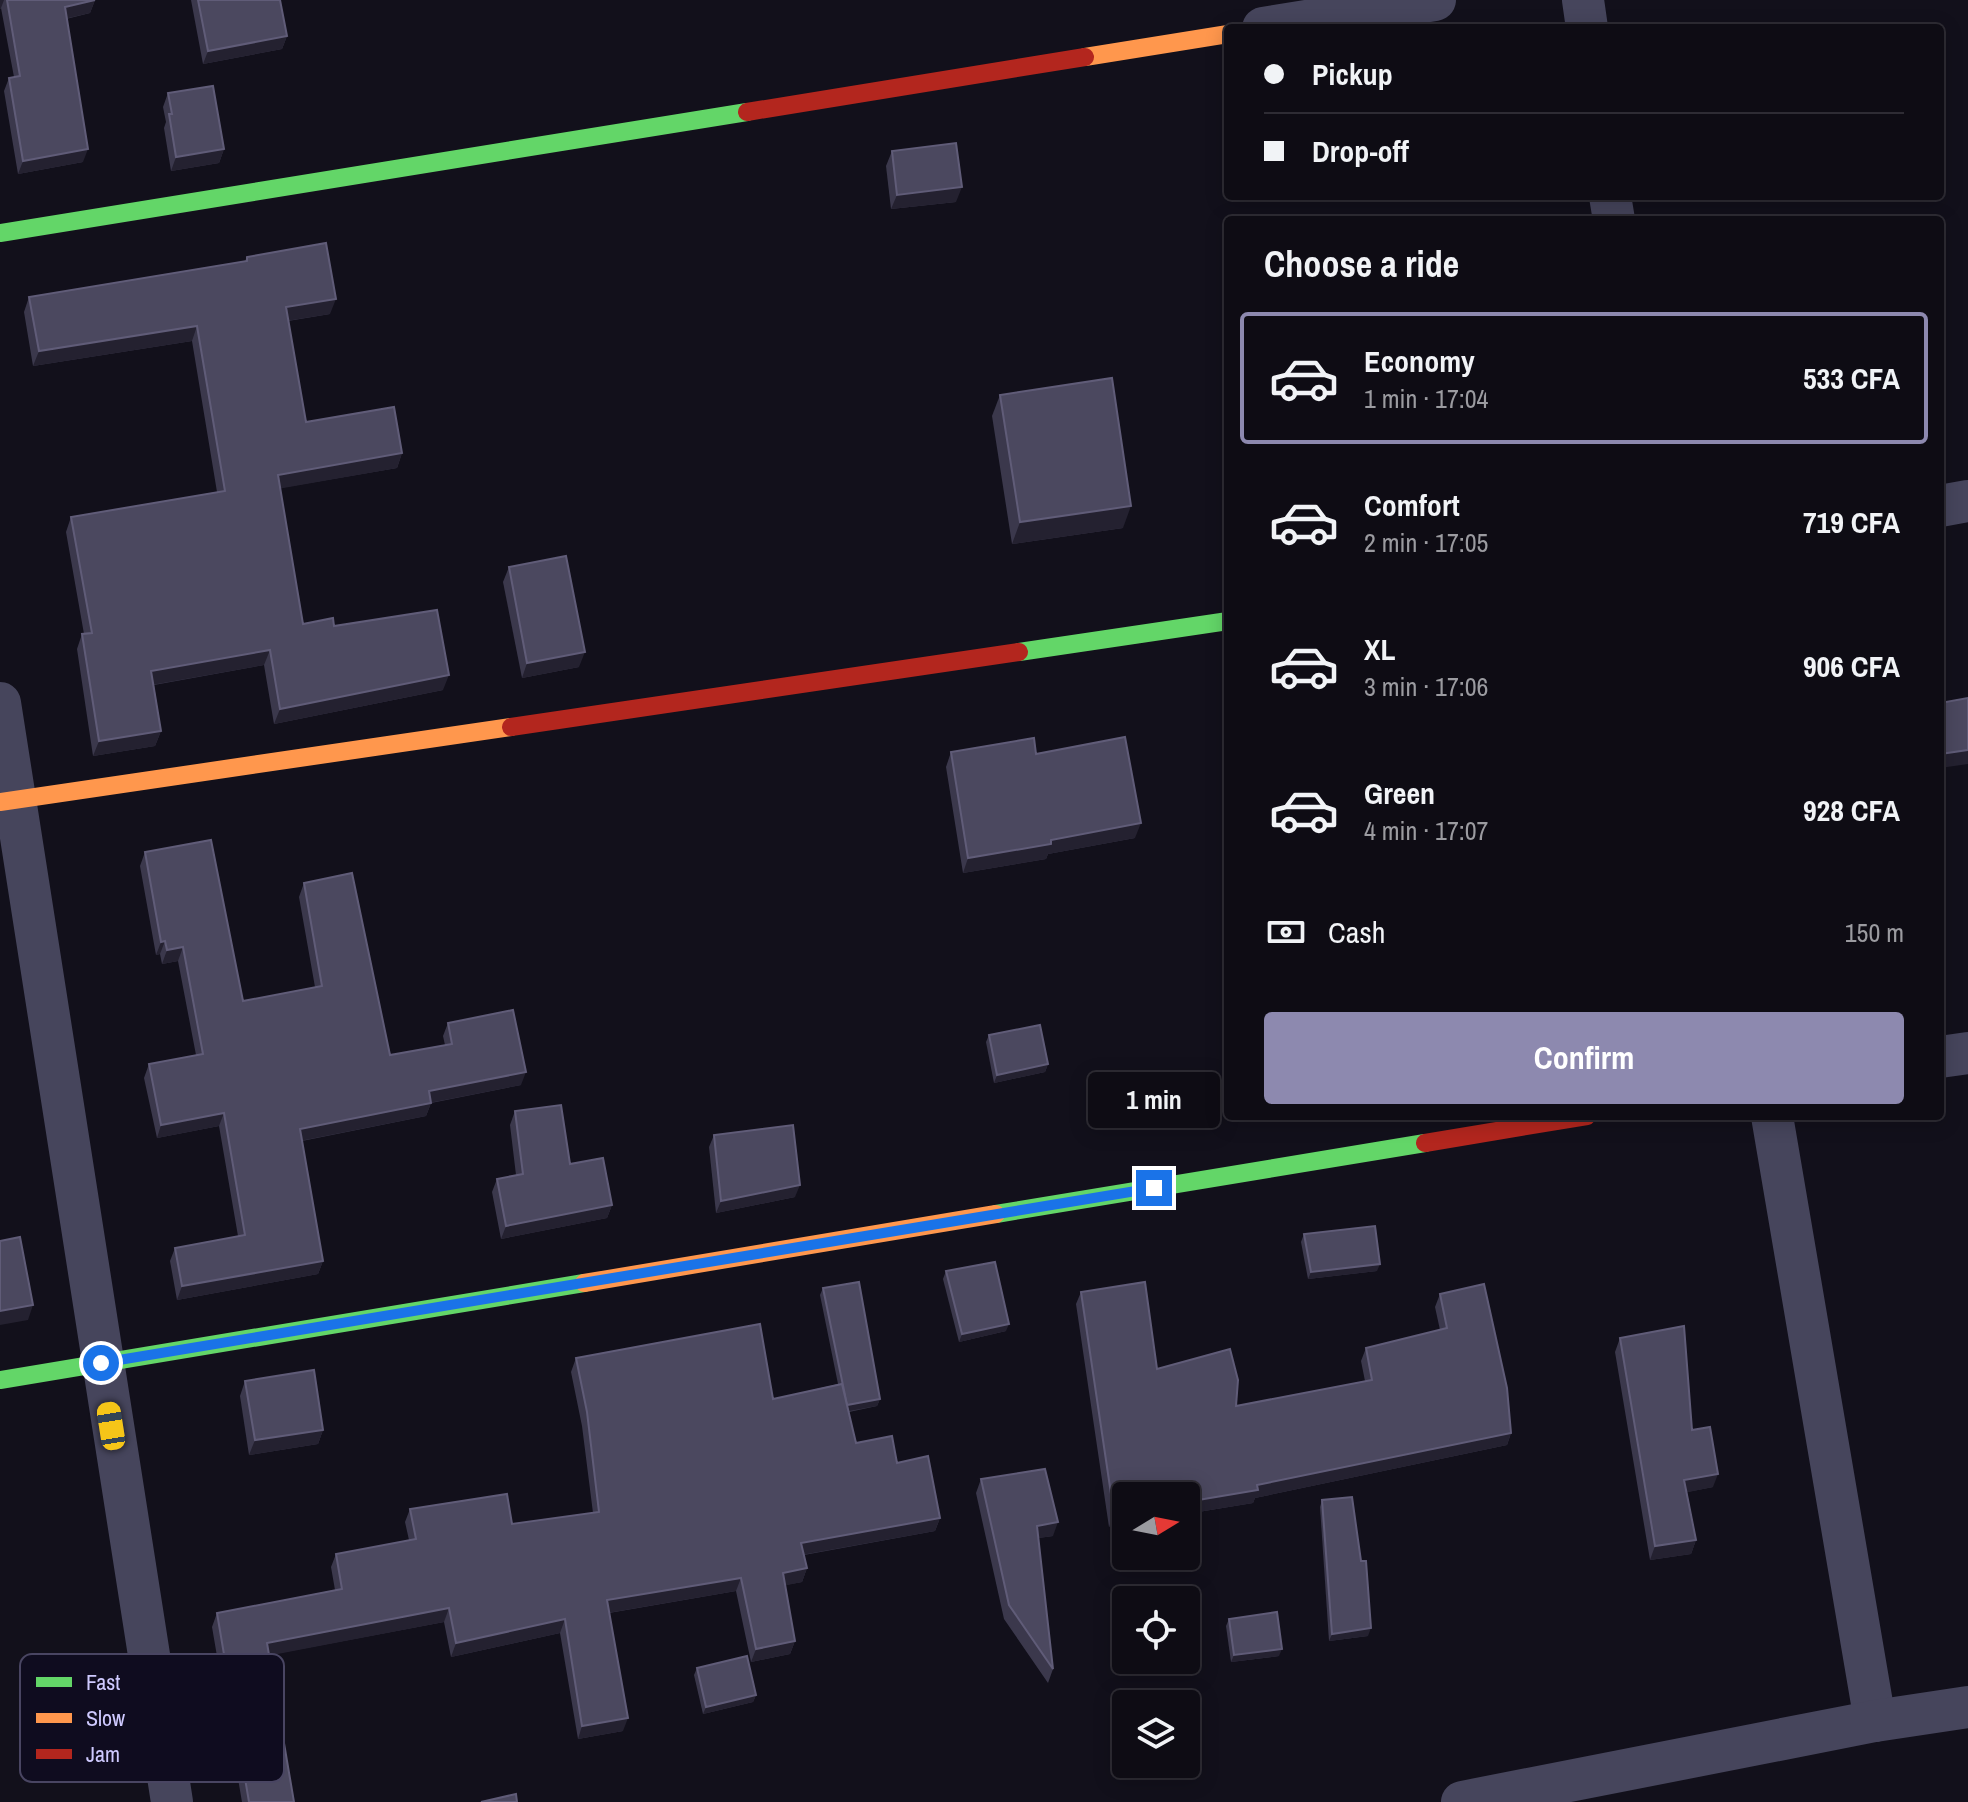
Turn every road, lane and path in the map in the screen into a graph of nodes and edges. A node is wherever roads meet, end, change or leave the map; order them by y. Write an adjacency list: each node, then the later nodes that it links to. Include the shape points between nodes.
1 (1435, 0): 3 (street)
2 (1583, 0): 4 (street)
3 (1288, 24)
4 (1586, 24)
5 (1224, 35): 6 (street)
6 (0, 233)
7 (1968, 501): 8 (street)
8 (1944, 505)
9 (1224, 622): 11 (street)
10 (0, 703): 11 (street)
11 (8, 801): 16 (street)
12 (1968, 1053): 13 (street)
13 (1944, 1056)
14 (1563, 1120): 16 (street)
15 (1773, 1120): 20 (street)
16 (101, 1363): 17 (street); 18 (street)
17 (0, 1380)
18 (148, 1654)
19 (1968, 1707): 20 (street)
20 (1875, 1721): 23 (street)
21 (169, 1782): 22 (street)
22 (172, 1802)
23 (1462, 1802)

